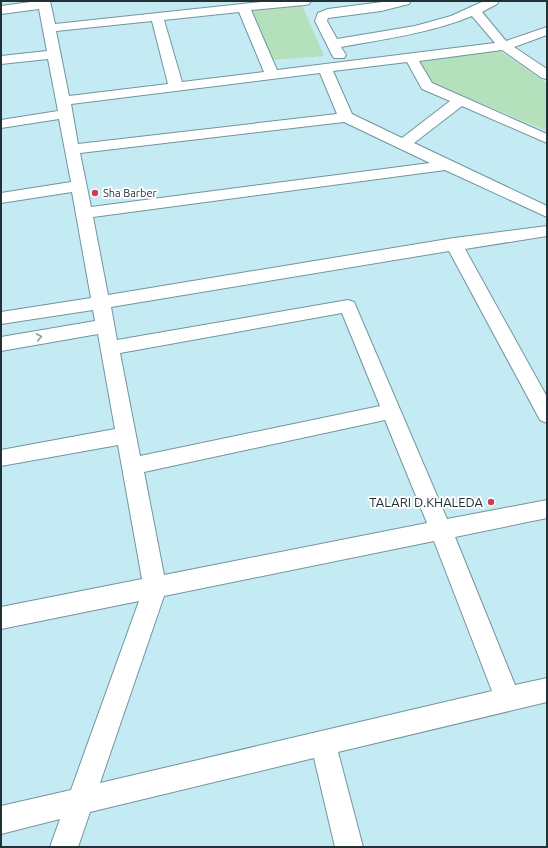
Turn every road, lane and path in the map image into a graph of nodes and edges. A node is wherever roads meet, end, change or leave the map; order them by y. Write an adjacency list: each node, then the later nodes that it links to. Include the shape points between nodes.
1 (305, 1): 5 (street)
2 (405, 1): 12 (street, via 322,16 321,21)
3 (493, 1): 7 (street)
4 (44, 3): 6 (street); 10 (street)
5 (244, 8): 8 (street); 20 (street)
6 (1, 10)
7 (475, 12): 12 (street, via 408,31); 13 (street)
8 (157, 17): 10 (street); 21 (street)
9 (547, 19): 13 (street)
10 (49, 28): 14 (street)
11 (547, 31): 13 (street)
12 (333, 44): 17 (street)
13 (504, 46): 15 (street); 19 (street)
14 (54, 54): 16 (street); 23 (street)
15 (411, 58): 17 (street); 22 (street, via 427,86)
16 (1, 60)
17 (344, 66): 18 (street)
18 (325, 68): 20 (street); 24 (street)
19 (547, 74)
20 (272, 75): 21 (street)
21 (176, 87): 23 (street)
22 (461, 100): 26 (street); 27 (street)
23 (64, 107): 25 (street); 28 (street)
24 (346, 117): 27 (street); 28 (street)
25 (1, 124)
26 (547, 139)
27 (404, 144): 29 (street)
28 (72, 149): 30 (street)
29 (448, 165): 32 (street); 33 (street)
30 (79, 186): 31 (street); 33 (street)
31 (1, 198)
32 (547, 212)
33 (84, 213): 36 (street)
34 (547, 231): 35 (street)
35 (454, 244): 36 (street); 42 (street)
36 (101, 303): 37 (street); 38 (street)
37 (1, 318)
38 (105, 326): 39 (street, one-way to 38); 40 (street)
39 (1, 344)
40 (110, 348): 41 (street, via 348,306); 43 (street)
41 (391, 411): 45 (street); 47 (street)
42 (547, 415)
43 (126, 435): 44 (street); 45 (street)
44 (1, 458)
45 (132, 466): 48 (street)
46 (547, 509): 47 (street)
47 (441, 530): 48 (street); 51 (street)
48 (155, 588): 49 (street); 53 (street)
49 (1, 618)
50 (547, 690): 51 (street)
51 (508, 699): 52 (street)
52 (323, 743): 53 (street); 56 (street)
53 (80, 802): 54 (street); 55 (street)
54 (1, 820)
55 (64, 847)
56 (349, 847)

